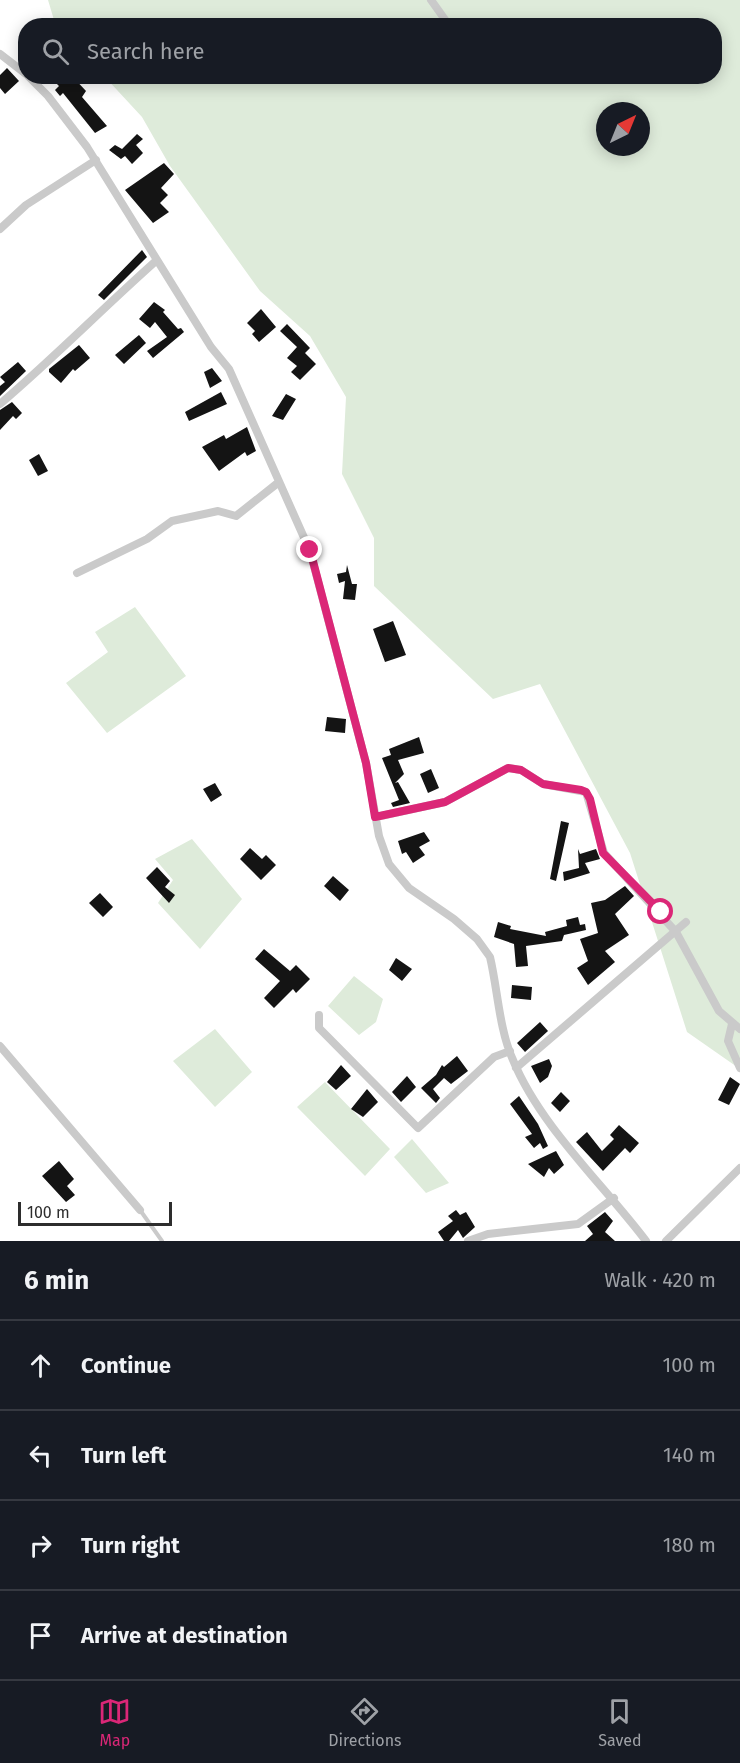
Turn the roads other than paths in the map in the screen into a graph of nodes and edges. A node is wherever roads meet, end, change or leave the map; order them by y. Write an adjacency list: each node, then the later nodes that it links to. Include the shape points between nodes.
1 (431, 0): 2 (street)
2 (444, 18)
3 (0, 54): 4 (street)
4 (18, 68)
5 (36, 84): 6 (street)
6 (96, 160): 7 (street, via 27,205); 8 (street)
7 (0, 229)
8 (157, 260): 9 (street); 10 (street, via 229,369)
9 (0, 404)
10 (279, 482): 11 (street, via 236,516 218,511 172,521); 12 (street, via 310,550 366,763)
11 (77, 573)
12 (375, 817): 14 (street, via 445,802 508,768 521,770 543,784 581,790 590,799 603,853); 18 (street, via 386,855 409,888 454,919 490,957)
13 (686, 922): 14 (street)
14 (676, 932): 16 (street, via 719,1011); 19 (street)
15 (319, 1015): 18 (street, via 319,1029 418,1128 494,1057)
16 (736, 1026): 20 (street, via 728,1041)
17 (0, 1046): 23 (street)
18 (510, 1051): 19 (street)
19 (516, 1068): 22 (street, via 562,1138)
20 (740, 1068)
21 (740, 1167): 27 (street)
22 (614, 1198): 25 (street, via 578,1224 506,1231); 26 (street)
23 (140, 1209): 24 (lane)
24 (162, 1241)
25 (468, 1241)
26 (646, 1241)
27 (666, 1241)

